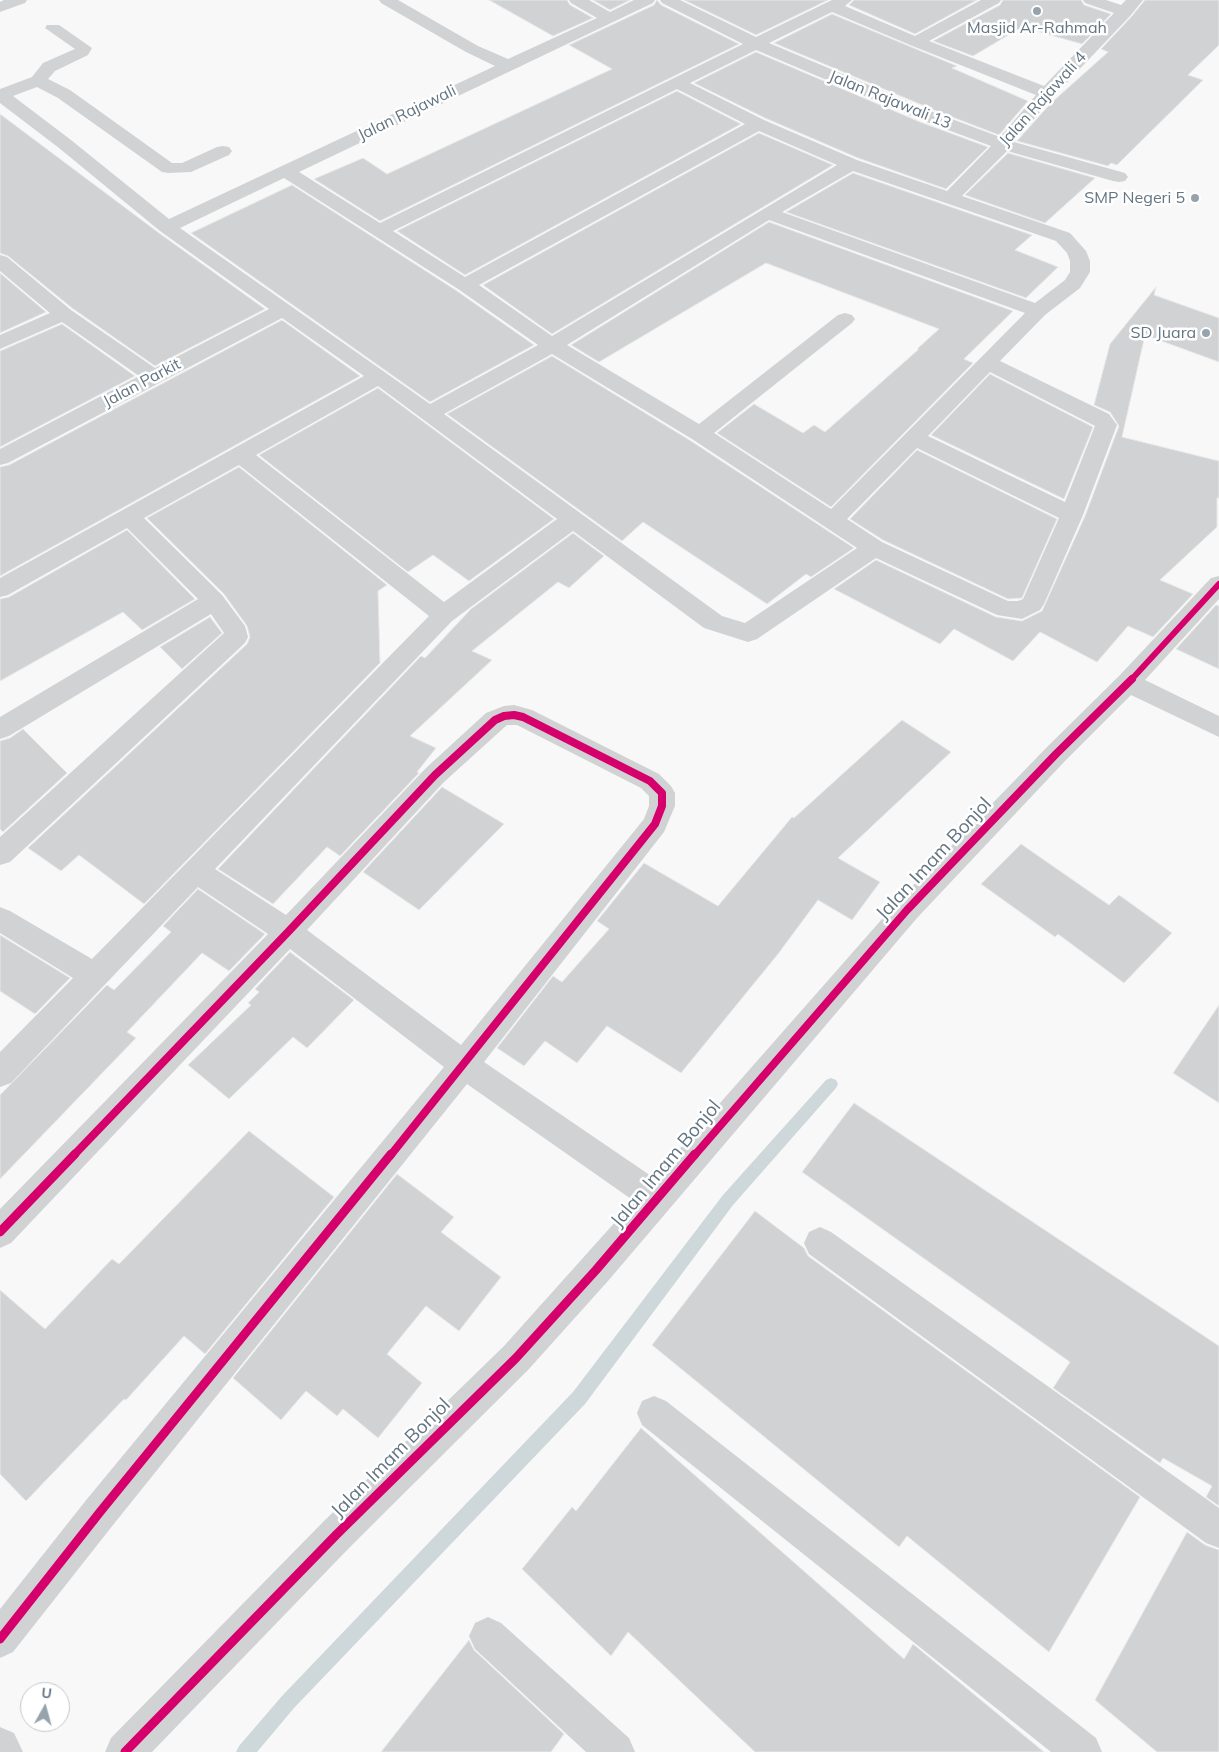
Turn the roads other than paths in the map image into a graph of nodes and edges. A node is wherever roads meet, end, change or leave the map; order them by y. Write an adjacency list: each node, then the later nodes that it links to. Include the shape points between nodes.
1 (19, 0): 10 (street)
2 (387, 0): 15 (street, via 472,49)
3 (577, 0): 11 (street)
4 (647, 0): 11 (street, Jalan Rajawali)
5 (668, 0): 14 (street, Jalan Rajawali 13)
6 (993, 0): 13 (street)
7 (1090, 0): 9 (street)
8 (838, 3): 13 (street); 14 (street)
9 (1130, 6): 18 (street, Jalan Rajawali 4)
10 (0, 7)
11 (608, 17): 15 (street, Jalan Rajawali)
12 (53, 28): 16 (street, via 84,48 77,55 49,67)
13 (916, 42): 18 (street)
14 (757, 44): 17 (street); 23 (street, Jalan Rajawali 13)
15 (507, 65): 26 (street, Jalan Rajawali)
16 (38, 81): 19 (street); 21 (street, via 64,94)
17 (678, 84): 20 (street); 31 (street)
18 (1046, 93): 23 (street, Jalan Rajawali 4)
19 (0, 95): 22 (street)
20 (758, 124): 25 (street); 33 (street)
21 (109, 126): 22 (street); 24 (street, via 168,168 185,168)
22 (80, 138): 30 (street)
23 (1003, 144): 27 (street, Jalan Rajawali 13); 28 (street, Jalan Rajawali 4)
24 (223, 151)
25 (851, 164): 28 (street); 29 (street)
26 (286, 172): 30 (street, Jalan Rajawali); 31 (street)
27 (1119, 177)
28 (950, 198): 35 (street, via 1054,233 1069,242 1080,262 1080,272 1073,284)
29 (767, 213): 35 (street); 39 (street)
30 (167, 227): 34 (street)
31 (380, 230): 33 (street)
32 (0, 261): 36 (street)
33 (465, 285): 39 (street)
34 (284, 309): 41 (street, Jalan Parkit); 42 (street)
35 (1038, 311): 40 (street)
36 (64, 314): 38 (street); 41 (street)
37 (845, 319): 44 (street)
38 (0, 343)
39 (552, 345): 43 (street); 44 (street)
40 (987, 363): 45 (street); 48 (street, via 1105,422 1106,428)
41 (154, 377): 47 (street, Jalan Parkit)
42 (379, 377): 43 (street); 46 (street)
43 (429, 414): 50 (street)
44 (700, 434): 51 (street)
45 (913, 437): 48 (street); 51 (street)
46 (241, 455): 49 (street); 56 (street)
47 (0, 458)
48 (1072, 515): 52 (street, via 1032,604 1022,610 1005,609)
49 (128, 516): 54 (street); 55 (street)
50 (572, 520): 52 (street, via 713,622 748,633); 56 (street)
51 (833, 520): 52 (street)
52 (874, 548)
53 (1219, 584): 57 (street, Jalan Imam Bonjol)
54 (0, 589)
55 (214, 601): 59 (street); 60 (street, via 236,632 236,637)
56 (444, 614): 61 (street)
57 (1128, 683): 58 (street); 67 (street, Jalan Imam Bonjol, via 907,910)
58 (1219, 728)
59 (0, 730)
60 (0, 854)
61 (195, 871): 63 (street); 64 (street)
62 (0, 918): 64 (street)
63 (288, 932): 65 (street); 65 (street, via 435,774 495,720 504,716 523,717 650,780 662,793 662,806 655,824); 68 (street)
64 (93, 975): 66 (street)
65 (464, 1065): 67 (street); 73 (street)
66 (0, 1073)
67 (658, 1199): 76 (street, Jalan Imam Bonjol, via 516,1358)
68 (0, 1232)
69 (820, 1244): 71 (street)
70 (654, 1413): 78 (street)
71 (1219, 1530)
72 (488, 1636): 77 (street)
73 (0, 1639)
74 (0, 1747): 75 (street)
75 (3, 1752)
76 (125, 1752)
77 (615, 1752)
78 (1082, 1752)

